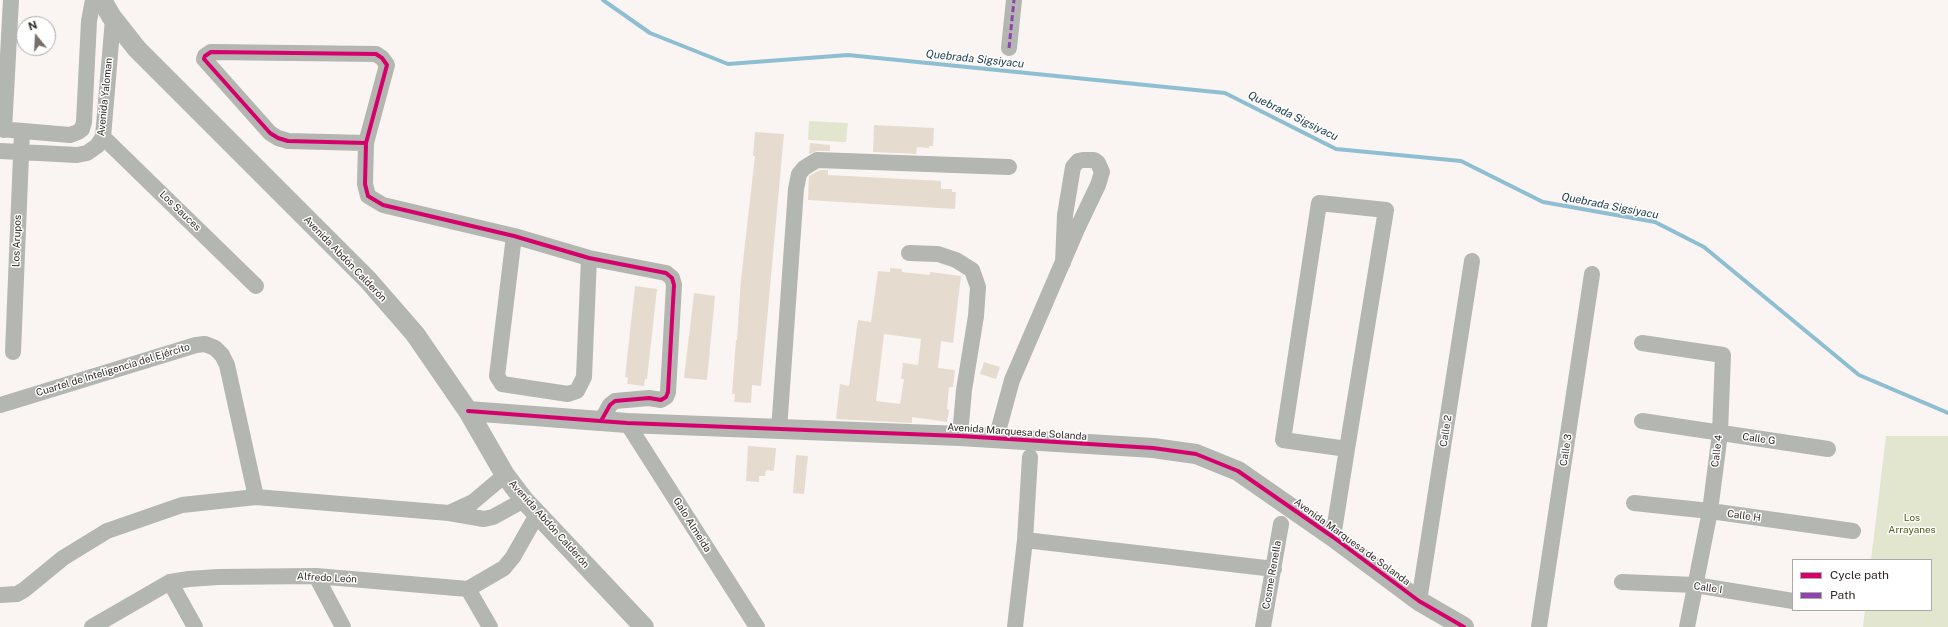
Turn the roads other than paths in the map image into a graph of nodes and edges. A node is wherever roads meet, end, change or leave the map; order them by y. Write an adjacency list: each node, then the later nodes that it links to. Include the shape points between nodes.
1 (11, 0): 7 (street)
2 (93, 0): 8 (street, Avenida Yaloman, via 89,21 82,129 70,135)
3 (102, 0): 5 (street, Avenida Abdón Calderón)
4 (1014, 0): 6 (street)
5 (113, 19): 9 (street, Avenida Yaloman); 24 (street, Avenida Abdón Calderón, via 137,49 368,280 415,334)
6 (1009, 48)
7 (2, 130): 8 (street, Avenida Yaloman)
8 (22, 131): 12 (street, Los Arupos)
9 (103, 137): 12 (street, Avenida Yaloman, via 97,146 86,153 63,155); 20 (street, Los Sauces)
10 (366, 143): 10 (street, via 288,141 278,138 270,133 204,60 205,56 211,52 376,54 387,65); 14 (street, via 364,184 368,196 383,205)
11 (0, 151): 12 (street, Avenida Yaloman)
12 (21, 152): 22 (street, Los Arupos)
13 (1009, 167): 28 (street, via 817,160 804,168 799,174 796,189)
14 (514, 236): 16 (street); 16 (street, via 498,376 502,384 568,394 577,391 584,377)
15 (909, 253): 30 (street, via 938,254 956,260 972,270 978,287)
16 (589, 258): 25 (street, via 666,272 674,285 666,397 661,400 649,398 615,401)
17 (1472, 261): 52 (street, Calle 2)
18 (1063, 263): 18 (street, via 1102,172 1098,162 1088,159 1078,161 1072,172 1065,215); 31 (street, via 1012,380)
19 (1592, 274): 63 (street, Calle 3)
20 (256, 286)
21 (1642, 343): 29 (street, Calle 4, via 1723,356)
22 (13, 352)
23 (0, 405): 36 (street, Cuartel de Inteligencia del Ejército, via 205,344 215,348 227,365)
24 (468, 411): 25 (street, Avenida Marquesa de Solanda); 35 (street, Avenida Abdón Calderón)
25 (601, 421): 27 (street, Avenida Marquesa de Solanda)
26 (1642, 421): 29 (street, Calle G)
27 (627, 423): 28 (street, Avenida Marquesa de Solanda); 59 (street, Galo Almeida)
28 (779, 430): 30 (street, Avenida Marquesa de Solanda)
29 (1720, 433): 33 (street, Calle G); 39 (street, Calle 4)
30 (960, 436): 31 (street, Avenida Marquesa de Solanda)
31 (996, 439): 43 (street, Avenida Marquesa de Solanda, via 1153,448 1196,454 1238,471)
32 (1347, 449): 32 (street, via 1386,210 1319,202 1283,440); 43 (street)
33 (1828, 449)
34 (1030, 457): 44 (street)
35 (505, 475): 38 (street, Avenida Abdón Calderón); 40 (street, via 473,502)
36 (256, 497): 40 (street); 51 (street, via 182,505 107,531 63,558 24,590 17,594)
37 (1634, 503): 39 (street, Calle H)
38 (531, 506): 40 (street, via 484,519); 50 (street, via 513,557 504,568); 58 (street, Avenida Abdón Calderón)
39 (1710, 511): 42 (street, Calle H); 49 (street, Calle 4)
40 (449, 513)
41 (1281, 524): 45 (street, Cosme Renella)
42 (1853, 532)
43 (1333, 536): 52 (street, Avenida Marquesa de Solanda)
44 (1025, 540): 45 (street); 60 (street)
45 (1274, 569): 61 (street, Cosme Renella)
46 (316, 576): 47 (street, Alfredo León, via 218,577); 50 (street, Alfredo León); 56 (street)
47 (170, 582): 54 (street, Alfredo León); 55 (street)
48 (1622, 582): 49 (street, Calle I)
49 (1695, 585): 53 (street, Calle I); 64 (street, Calle 4)
50 (468, 589): 57 (street)
51 (0, 596)
52 (1419, 601): 62 (street, Avenida Marquesa de Solanda)
53 (1792, 601)
54 (92, 627)
55 (195, 627)
56 (343, 627)
57 (490, 627)
58 (644, 627)
59 (757, 627)
60 (1015, 627)
61 (1264, 627)
62 (1464, 627)
63 (1539, 627)
64 (1687, 627)

